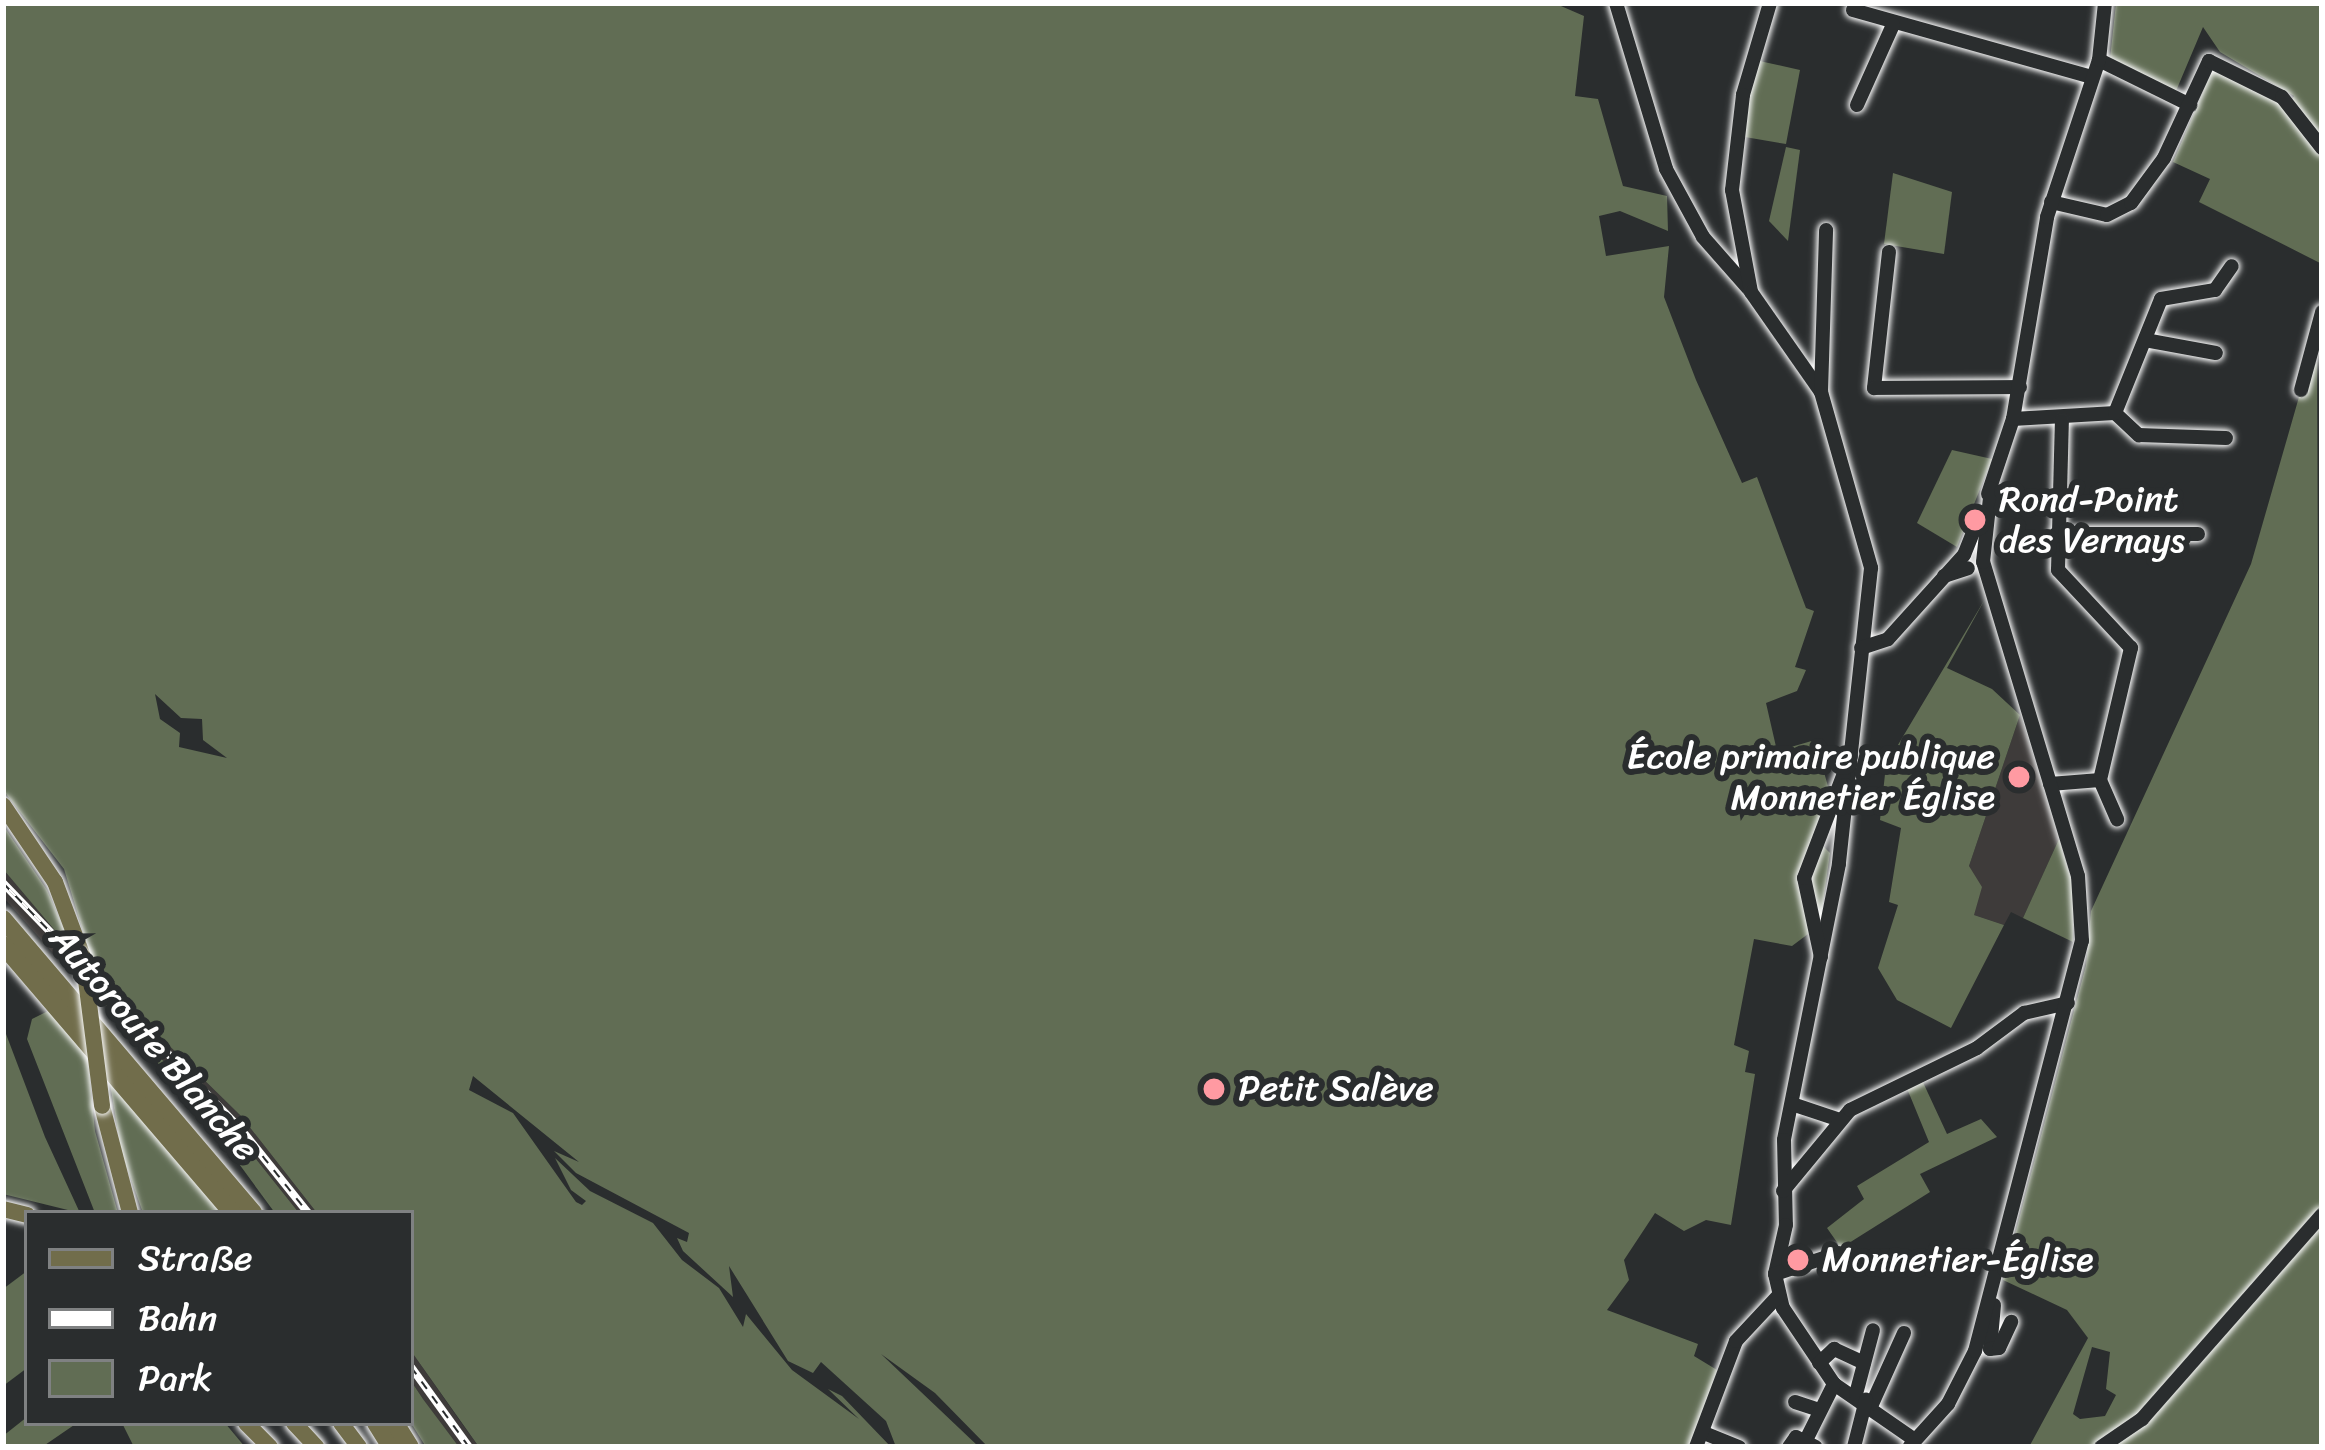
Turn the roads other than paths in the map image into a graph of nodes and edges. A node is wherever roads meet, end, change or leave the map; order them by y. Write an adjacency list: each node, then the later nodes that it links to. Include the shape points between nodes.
1 (1616, 3): 15 (street, via 1666,169 1703,237)
2 (1770, 3): 15 (street, via 1732,158)
3 (2105, 3): 6 (street)
4 (1853, 10): 5 (street)
5 (1893, 25): 7 (street); 9 (street)
6 (2099, 60): 7 (street); 8 (street)
7 (2092, 77): 11 (street)
8 (2190, 104): 10 (street, via 2209,62 2282,97); 11 (street, via 2164,158 2117,212)
9 (1857, 105)
10 (2322, 148)
11 (2051, 202): 19 (street)
12 (1826, 230): 21 (street)
13 (1889, 251): 19 (street, via 1874,388)
14 (2232, 266): 17 (street, via 2215,290 2161,299)
15 (1751, 292): 21 (street)
16 (2322, 312): 20 (street)
17 (2145, 340): 18 (street); 22 (street)
18 (2216, 353)
19 (2020, 387): 23 (street)
20 (2301, 390)
21 (1821, 392): 29 (street, via 1868,548)
22 (2115, 413): 24 (street); 25 (street, via 2139,435)
23 (2013, 419): 24 (street); 28 (street)
24 (2062, 420): 27 (street)
25 (2226, 438)
26 (2198, 533): 27 (street)
27 (2056, 534): 31 (street, via 2060,577 2131,648)
28 (1973, 560): 29 (street, via 1944,576 1888,639); 32 (street)
29 (1861, 648): 30 (street)
30 (1847, 769): 37 (street); 37 (street, via 1804,878)
31 (2100, 780): 32 (street); 34 (street)
32 (2050, 784): 38 (street, via 2080,887 2079,962)
33 (3, 805): 42 (main road, bridge, via 56,882 83,957 102,1106)
34 (2117, 819)
35 (3, 919): 44 (highway, Autoroute Blanche)
36 (3, 945): 43 (highway, Autoroute Blanche)
37 (1821, 958): 39 (street)
38 (2068, 1003): 40 (street, via 2024,1013 1977,1048); 49 (street)
39 (1792, 1104): 40 (street); 41 (street)
40 (1840, 1120): 41 (street)
41 (1783, 1191): 47 (street, via 1784,1253)
42 (129, 1210)
43 (230, 1210)
44 (251, 1210)
45 (2322, 1215): 64 (street, via 2142,1418)
46 (1839, 1253): 47 (street)
47 (1774, 1274): 48 (street)
48 (1778, 1296): 54 (street); 59 (street, via 1736,1342)
49 (1991, 1297): 50 (street, via 1990,1349 1999,1348); 60 (street, via 1959,1385)
50 (2011, 1322)
51 (1873, 1330): 53 (street)
52 (1904, 1334): 56 (street)
53 (1864, 1363): 54 (street, via 1834,1349); 56 (street)
54 (1819, 1364): 55 (street)
55 (1834, 1384): 56 (street); 58 (street)
56 (1865, 1400): 60 (street); 63 (street)
57 (1795, 1402): 58 (street)
58 (1820, 1410): 61 (street)
59 (1700, 1440): 62 (street)
60 (1918, 1442)
61 (1801, 1443)
62 (1739, 1447)
63 (1854, 1447)
64 (2102, 1447)

